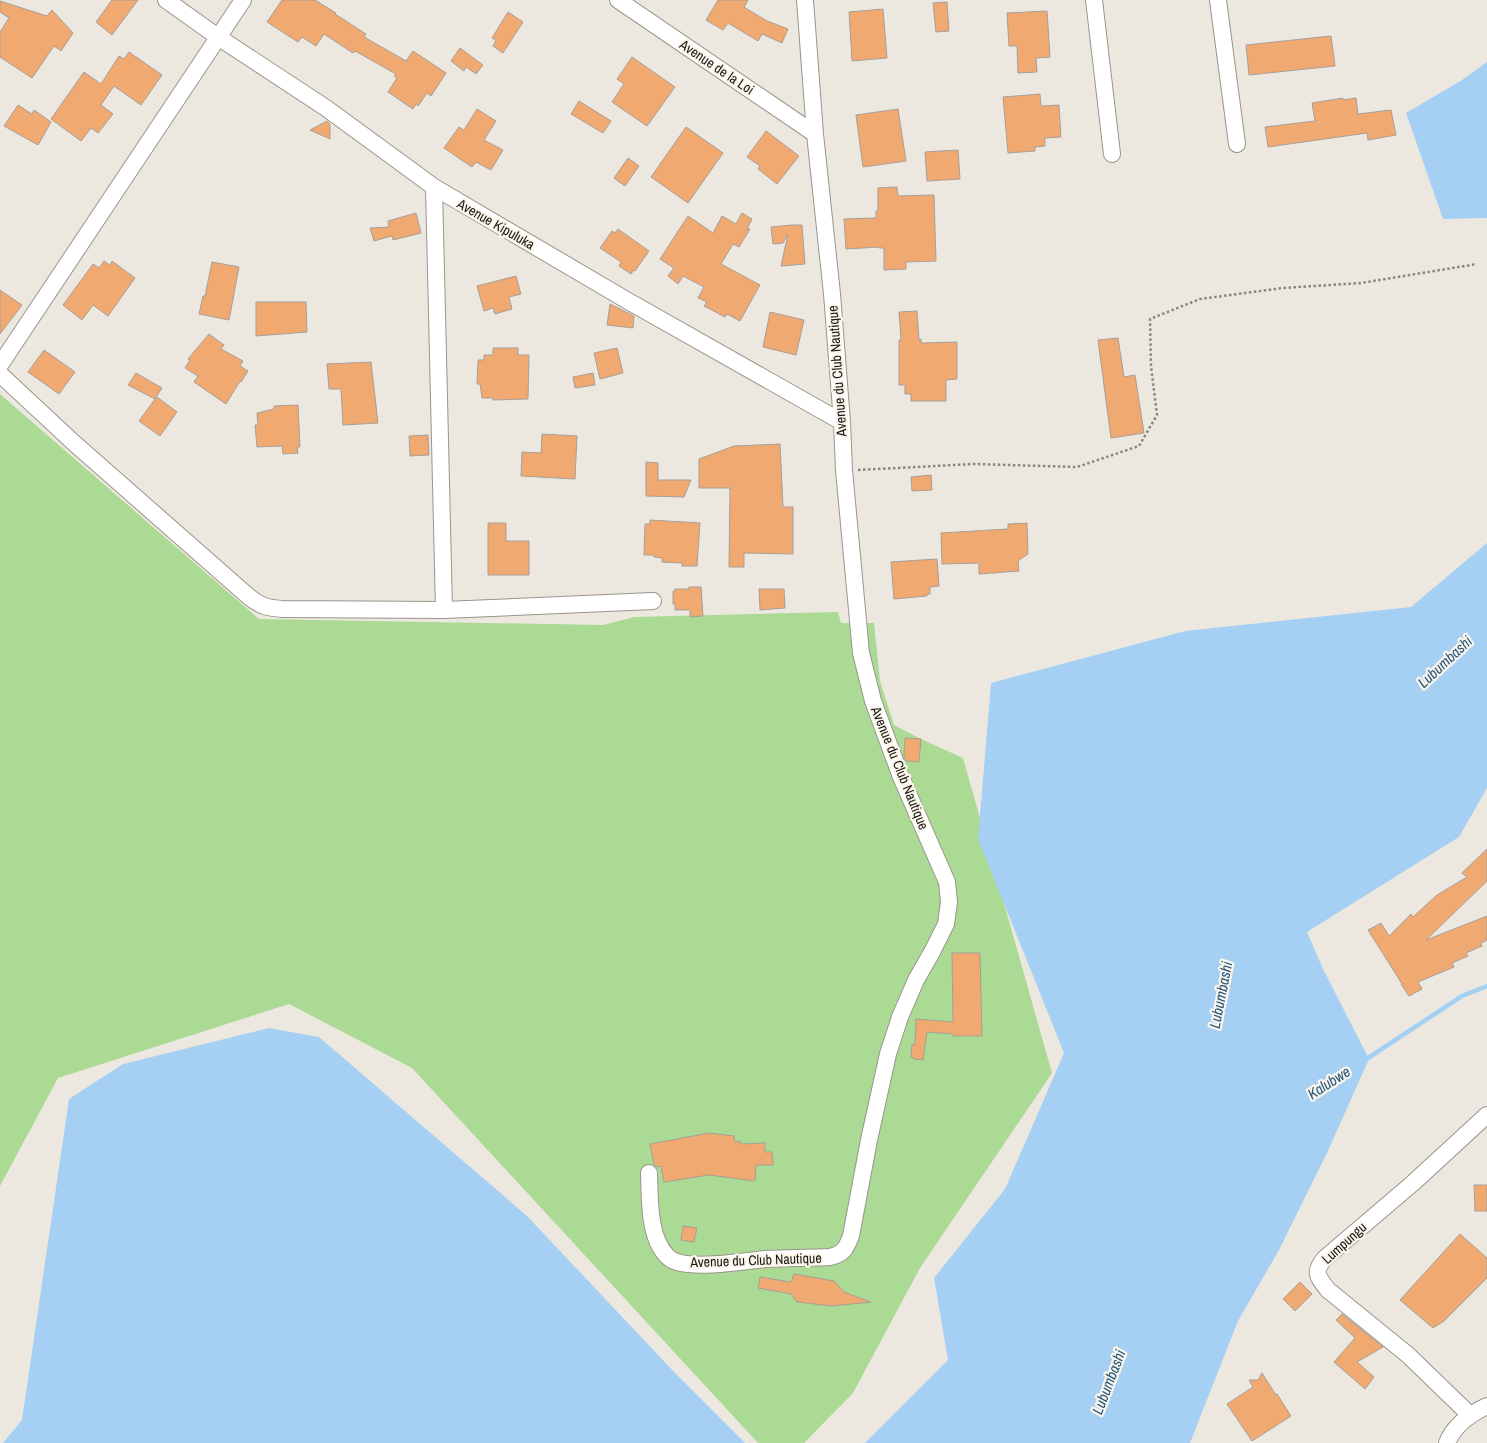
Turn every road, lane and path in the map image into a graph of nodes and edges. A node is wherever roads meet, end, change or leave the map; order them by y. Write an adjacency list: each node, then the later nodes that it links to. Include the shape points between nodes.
1 (166, 0): 7 (street, Avenue Kipuluka)
2 (243, 0): 7 (street)
3 (618, 0): 8 (street, Avenue de la Loi)
4 (805, 0): 8 (street, Avenue du Club Nautique)
5 (1094, 0): 10 (street)
6 (1218, 0): 9 (street)
7 (218, 38): 11 (street, Avenue Kipuluka, via 326,108); 13 (street)
8 (815, 134): 15 (street, Avenue du Club Nautique)
9 (1237, 144)
10 (1112, 154)
11 (434, 187): 15 (street, Avenue Kipuluka); 18 (street)
12 (1477, 264): 16 (path, via 1361,283 1283,288 1200,299 1150,318 1157,415 1139,446 1077,467 974,464)
13 (0, 365)
14 (0, 374): 18 (street, via 74,444 260,605 283,609)
15 (842, 422): 16 (street, Avenue du Club Nautique)
16 (844, 470): 20 (street, Avenue du Club Nautique, via 861,652 873,701 901,777 947,882 946,924 916,980 888,1054 851,1236 840,1255 706,1265 677,1262 668,1258 655,1234 651,1219)
17 (653, 601): 18 (street)
18 (444, 610)
19 (1487, 1114): 22 (street, Lumpungu, via 1325,1258 1317,1273 1328,1290 1408,1355)
20 (649, 1173)
21 (1487, 1406): 22 (street)
22 (1470, 1415): 23 (street, via 1453,1431)
23 (1447, 1443)

